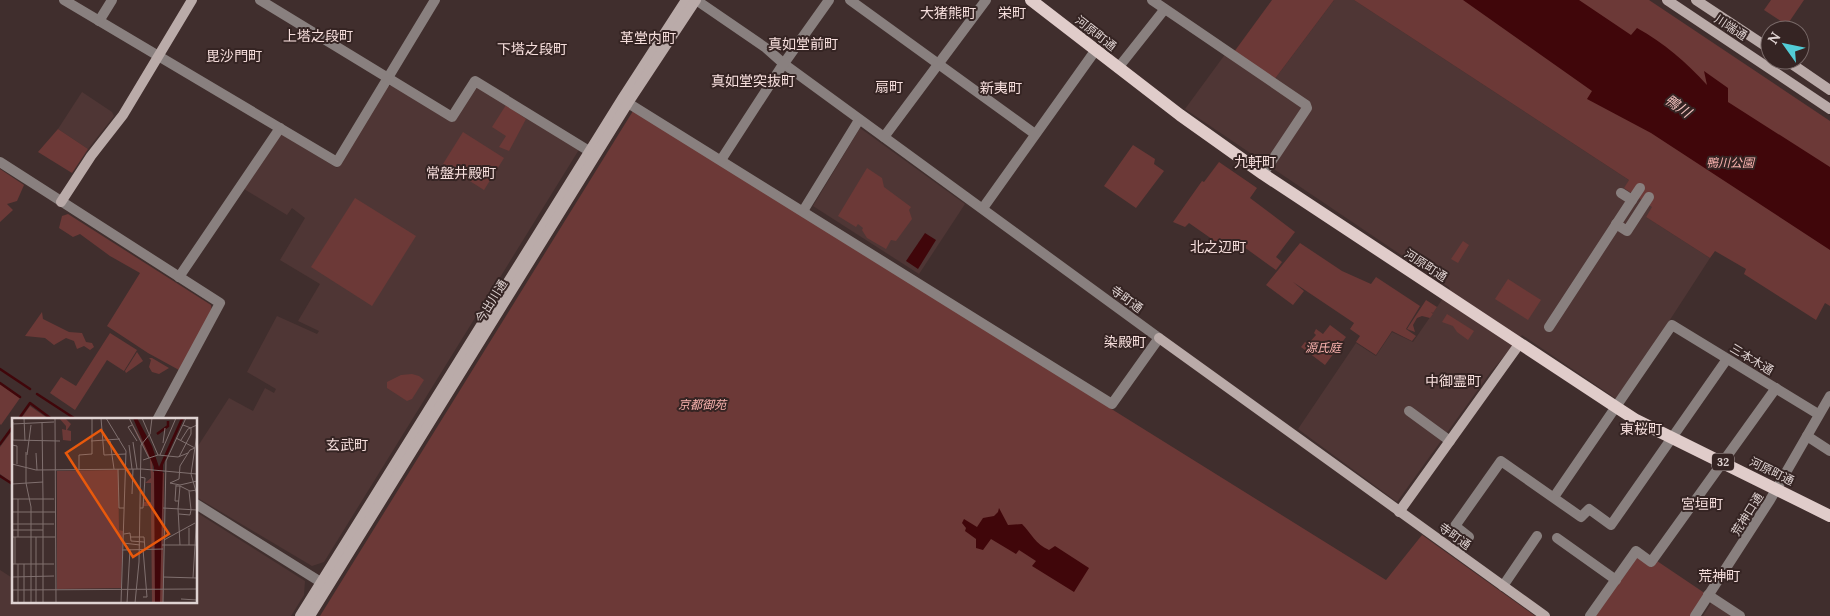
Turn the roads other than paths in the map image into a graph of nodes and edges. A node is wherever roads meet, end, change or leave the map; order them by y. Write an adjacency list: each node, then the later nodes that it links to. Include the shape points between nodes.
1 (64, 0): 16 (street)
2 (112, 0): 16 (street)
3 (192, 0): 19 (main road)
4 (260, 0): 24 (street)
5 (435, 0): 24 (street)
6 (686, 0): 32 (main road, 今出川通)
7 (696, 0): 21 (street, 寺町通); 26 (main road, 今出川通)
8 (829, 0): 21 (street)
9 (850, 0): 20 (street)
10 (986, 0): 20 (street)
11 (1031, 0): 18 (main road, 河原町通 / 32)
12 (1152, 0): 15 (street)
13 (1667, 0): 27 (main road, 川端通)
14 (1696, 0): 17 (main road, 川端通)
15 (1164, 10): 22 (street); 35 (street, via 1306,105)
16 (99, 21): 19 (street)
17 (1760, 42)
18 (1096, 51): 22 (main road, 河原町通 / 32); 30 (street)
19 (158, 56): 29 (street); 40 (main road, via 123,115)
20 (938, 63): 30 (street); 31 (street)
21 (784, 64): 28 (street, 寺町通); 33 (street)
22 (1118, 68): 35 (main road, 河原町通 / 32)
23 (1801, 70): 25 (main road)
24 (389, 78): 29 (street, via 336,162); 32 (street, via 452,117 475,81)
25 (1830, 90)
26 (628, 103): 33 (street); 69 (main road, 今出川通)
27 (1830, 109)
28 (859, 120): 31 (street, 寺町通); 42 (street)
29 (280, 128): 44 (street)
30 (1035, 134): 41 (street)
31 (884, 137): 41 (street, 寺町通)
32 (589, 150): 69 (main road, 今出川通)
33 (721, 160): 42 (street)
34 (0, 162): 40 (street)
35 (1263, 174): 47 (main road, 河原町通 / 32)
36 (1640, 188): 39 (street)
37 (1621, 193): 39 (street)
38 (1649, 197): 43 (street, via 1627,231)
39 (1632, 200): 43 (street)
40 (61, 202): 44 (street)
41 (982, 208): 46 (street, 寺町通)
42 (803, 211): 46 (street, via 1112,404)
43 (1616, 224): 45 (street)
44 (179, 277): 54 (street, via 220,303)
45 (1549, 327)
46 (1158, 338): 63 (main road, 寺町通)
47 (1520, 343): 51 (main road, 河原町通 / 32); 57 (main road)
48 (1727, 359): 49 (street, 三本木通); 51 (street, 三本木通, via 1672,325); 56 (street)
49 (1776, 388): 53 (street, 三本木通); 59 (street)
50 (1830, 396): 53 (street, 荒神口通)
51 (1616, 408): 56 (main road, 河原町通 / 32); 61 (street)
52 (1409, 411): 57 (street)
53 (1818, 414): 55 (street, 荒神口通)
54 (158, 418)
55 (1807, 436): 58 (street); 60 (street, 荒神口通)
56 (1672, 438): 59 (main road, 河原町通 / 32); 61 (street, via 1611,525 1589,509 1581,517)
57 (1450, 441): 63 (main road)
58 (1830, 451)
59 (1722, 461): 60 (main road, 河原町通 / 32); 68 (street, via 1651,562 1636,551)
60 (1777, 488): 64 (main road, 河原町通 / 32); 71 (street, 荒神口通)
61 (1554, 497): 67 (street, via 1501,461 1455,526 1470,538)
62 (198, 505): 69 (street)
63 (1399, 512): 67 (main road, 寺町通)
64 (1830, 516)
65 (1537, 536): 70 (street)
66 (1556, 538): 68 (street)
67 (1458, 553): 70 (main road, 寺町通)
68 (1616, 580): 75 (street)
69 (325, 585): 72 (main road, 今出川通); 73 (main road, 今出川通)
70 (1503, 586): 74 (main road, 寺町通)
71 (1708, 595): 76 (street, 荒神口通); 77 (street)
72 (300, 616)
73 (310, 616)
74 (1545, 616)
75 (1590, 616)
76 (1695, 616)
77 (1740, 616)

